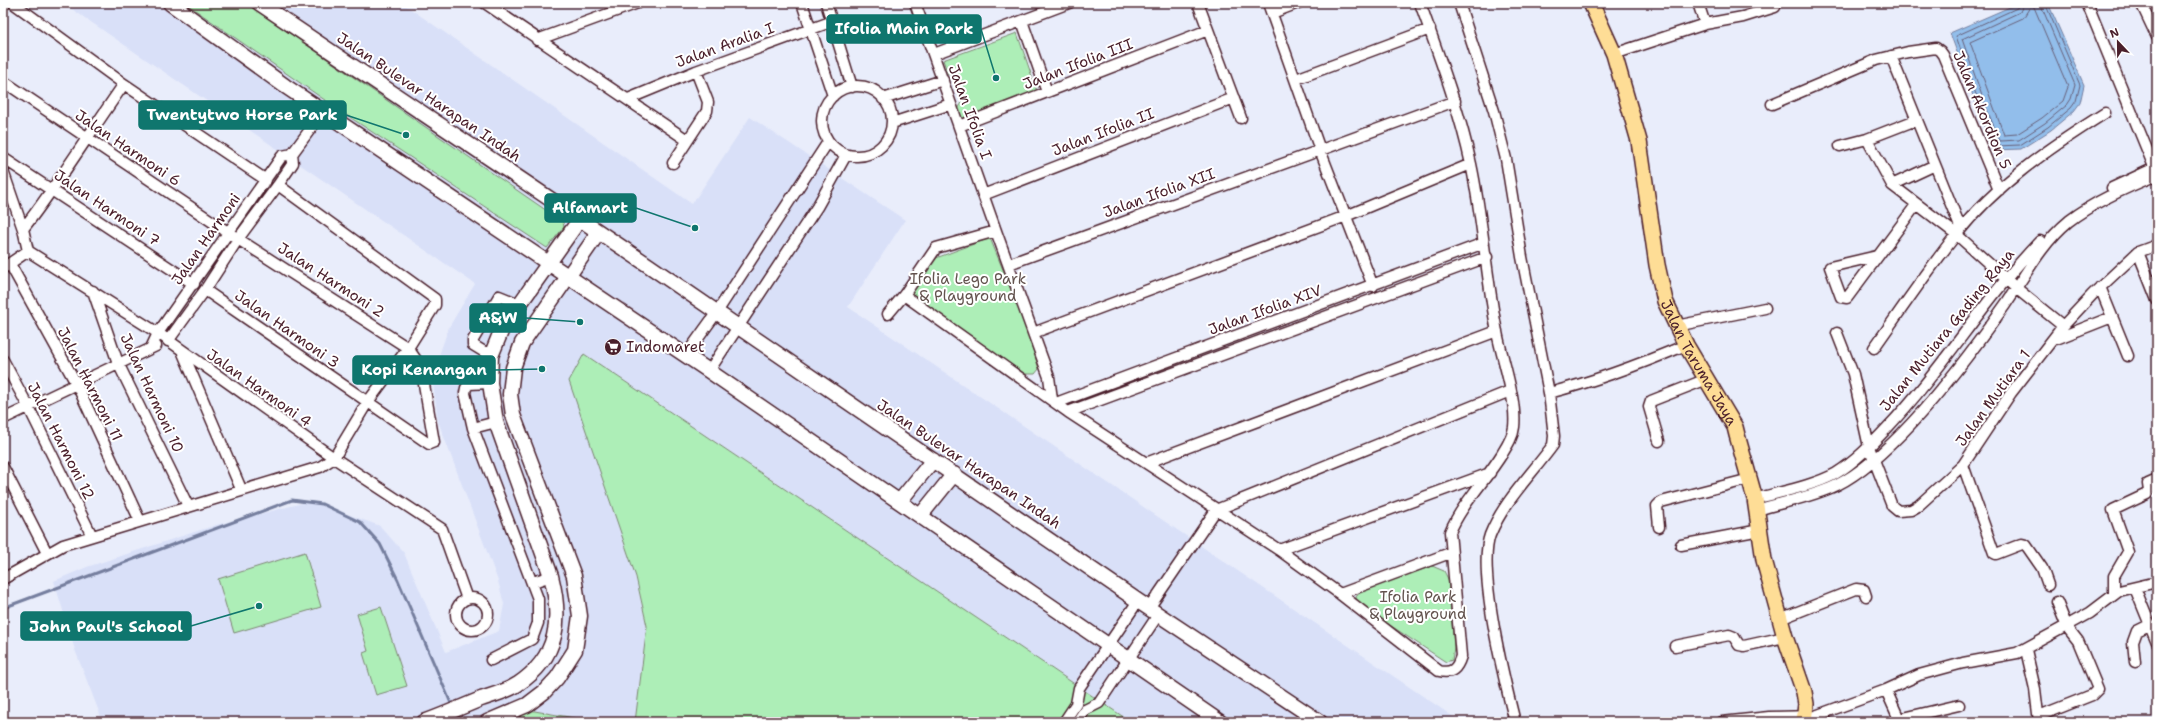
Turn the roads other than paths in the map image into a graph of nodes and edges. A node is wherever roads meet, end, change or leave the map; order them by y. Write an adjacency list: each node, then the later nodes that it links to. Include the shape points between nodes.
1 (13, 3): 36 (street)
2 (170, 3): 46 (street)
3 (259, 3): 74 (street, Jalan Bulevar Harapan Indah)
4 (485, 3): 28 (street)
5 (638, 3): 28 (street)
6 (802, 3): 24 (street)
7 (826, 3): 22 (street)
8 (915, 3): 29 (street, Jalan Ifolia I)
9 (1069, 3): 21 (street)
10 (1198, 3): 25 (street)
11 (1268, 3): 20 (street)
12 (1298, 3): 20 (street)
13 (1420, 3): 26 (street)
14 (1459, 3): 129 (street, via 1492,103 1506,159)
15 (1591, 3): 30 (main road, Jalan Taruma Jaya)
16 (1698, 3): 23 (street)
17 (2087, 3): 65 (street)
18 (2141, 3): 27 (street)
19 (1775, 7): 23 (street, via 1743,17)
20 (1272, 13): 33 (street)
21 (1022, 21): 29 (street); 38 (street)
22 (833, 22): 24 (street, Jalan Aralia I); 37 (street)
23 (1705, 24): 30 (street)
24 (812, 29): 32 (street, Jalan Aralia I); 39 (street)
25 (1208, 30): 38 (street, Jalan Ifolia III); 40 (street)
26 (1430, 30): 33 (street); 43 (street)
27 (2157, 37)
28 (537, 40): 41 (street)
29 (934, 54): 34 (street, Jalan Ifolia I)
30 (1614, 54): 106 (main road, Jalan Taruma Jaya, via 1639,141 1656,265 1665,301)
31 (1890, 56): 45 (street, Jalan Akordion 5, via 1845,72); 49 (street); 70 (street, Jalan Akordion 5, via 1936,48 1940,51)
32 (696, 71): 41 (street, Jalan Aralia I); 54 (street, via 708,102 707,111)
33 (1296, 79): 57 (street)
34 (943, 80): 42 (street); 44 (street, Jalan Ifolia I)
35 (3, 81): 52 (street, Jalan Harmoni 6)
36 (124, 84): 52 (street); 66 (street)
37 (852, 87): 39 (street); 42 (street, via 864,87)
38 (1047, 92): 51 (street, Jalan Ifolia III)
39 (833, 96): 55 (street, via 825,106 822,118 823,131)
40 (1234, 98): 48 (street); 71 (street, Jalan Ifolia II)
41 (628, 99): 54 (street)
42 (883, 99): 50 (street, via 890,110)
43 (1455, 101): 57 (street, Jalan Ifolia XII); 62 (street)
44 (951, 104): 50 (street); 51 (street, Jalan Ifolia I)
45 (1772, 104)
46 (323, 112): 58 (street, Jalan Harmoni); 87 (street)
47 (2105, 113): 70 (street, via 2046,151)
48 (1241, 118)
49 (1916, 120): 53 (street); 63 (street)
50 (892, 122): 59 (street, via 889,135 882,146 871,153)
51 (959, 126): 71 (street, Jalan Ifolia I)
52 (86, 138): 69 (street); 78 (street, Jalan Harmoni 6)
53 (1867, 139): 56 (street); 67 (street)
54 (687, 140): 61 (street)
55 (828, 142): 59 (street); 102 (street)
56 (1840, 146)
57 (1320, 150): 73 (street); 88 (street, Jalan Ifolia XII)
58 (292, 154): 66 (street, Jalan Harmoni, via 282,156); 68 (street, Jalan Harmoni, via 293,163)
59 (846, 155): 105 (street, via 818,207)
60 (3, 158): 69 (street, Jalan Harmoni 7)
61 (672, 163)
62 (1471, 164): 73 (street); 81 (street)
63 (1935, 165): 67 (street); 77 (street)
64 (3, 171): 75 (street)
65 (2157, 171): 91 (street, Jalan Mutiara Gading Raya, via 2128,180 2073,210); 95 (street, Jalan Mutiara Gading Raya, via 2069,222 2040,250)
66 (266, 180): 78 (street, Jalan Harmoni)
67 (1892, 184): 72 (street)
68 (278, 185): 80 (street, Jalan Harmoni); 116 (street, via 434,297 435,305)
69 (53, 190): 75 (street); 92 (street, Jalan Harmoni 7)
70 (1999, 190): 77 (street)
71 (983, 195): 76 (street, Jalan Ifolia I)
72 (1916, 205): 77 (street); 85 (street)
73 (1346, 216): 93 (street); 110 (street)
74 (580, 219): 79 (street, Jalan Bulevar Harapan Indah); 87 (street)
75 (23, 229): 83 (street)
76 (996, 231): 88 (street, Jalan Ifolia I); 98 (street, via 936,248)
77 (1959, 231): 91 (street); 117 (street)
78 (228, 232): 80 (street, Jalan Harmoni 6); 92 (street, Jalan Harmoni)
79 (599, 232): 90 (street); 102 (street, Jalan Bulevar Harapan Indah)
80 (238, 238): 96 (street, Jalan Harmoni); 116 (street, Jalan Harmoni 2)
81 (1484, 243): 86 (street); 93 (street, Jalan Ifolia XIV)
82 (2157, 244): 84 (street, Jalan Mutiara 1)
83 (28, 251): 89 (street); 97 (street, Jalan Harmoni 4)
84 (2138, 252): 94 (street, Jalan Mutiara 1); 99 (street)
85 (1877, 256): 85 (street, via 1830,268 1841,297 1847,298)
86 (1487, 257): 108 (street); 133 (street, Jalan Ifolia XIV)
87 (549, 263): 90 (street); 100 (street)
88 (1009, 264): 110 (street, Jalan Ifolia I)
89 (6, 266): 127 (street, Jalan Harmoni 11)
90 (568, 277): 119 (street); 196 (street, via 522,342 513,368 510,394 514,415 574,576 580,616 574,650 557,678 544,692 527,705)
91 (2006, 279): 95 (street); 138 (street, Jalan Mutiara Gading Raya, via 1912,402)
92 (194, 284): 109 (street, Jalan Harmoni)
93 (1373, 286): 130 (street, Jalan Ifolia XIV)
94 (2100, 287): 104 (street); 107 (street, Jalan Mutiara 1)
95 (2016, 288): 107 (street); 140 (street, Jalan Mutiara Gading Raya, via 1988,329 1924,408)
96 (205, 290): 113 (street, Jalan Harmoni); 131 (street, Jalan Harmoni 3)
97 (94, 291): 109 (street, Jalan Harmoni 4); 123 (street, Jalan Harmoni 10)
98 (904, 295): 103 (street); 130 (street)
99 (2157, 300)
100 (519, 304): 120 (street, via 502,329); 120 (street, via 499,296 474,340 473,345)
101 (1765, 308): 106 (street)
102 (717, 312): 105 (street, Jalan Bulevar Harapan Indah); 119 (street)
103 (888, 314)
104 (2112, 317): 112 (street); 121 (street)
105 (738, 326): 124 (street); 141 (street, Jalan Bulevar Harapan Indah)
106 (1676, 326): 114 (main road, Jalan Taruma Jaya)
107 (2064, 326): 112 (street, Jalan Mutiara 1)
108 (1497, 331): 128 (street); 142 (street)
109 (158, 333): 113 (street, Jalan Harmoni 4); 115 (street, Jalan Harmoni)
110 (1033, 333): 130 (street, Jalan Ifolia I, via 1049,377)
111 (1837, 333): 138 (street, Jalan Mutiara 1, via 1853,374)
112 (2056, 339): 143 (street, Jalan Mutiara 1, via 1995,415)
113 (168, 341): 115 (street); 118 (street, Jalan Harmoni 4)
114 (1686, 345): 125 (main road, Jalan Taruma Jaya); 129 (street, via 1622,372)
115 (152, 348): 123 (street)
116 (408, 348): 131 (street); 131 (street, Jalan Harmoni 3, via 421,367 433,443 429,444)
117 (1874, 348)
118 (183, 353): 139 (street, Jalan Harmoni 4); 151 (street)
119 (686, 355): 124 (street)
120 (492, 356): 126 (street)
121 (2128, 356)
122 (3, 360): 132 (street, Jalan Harmoni 12)
123 (118, 363): 127 (street); 154 (street, Jalan Harmoni 10)
124 (709, 370): 152 (street)
125 (1706, 379): 137 (street, via 1651,401 1650,407); 148 (main road, Jalan Taruma Jaya, via 1734,427)
126 (490, 383): 135 (street); 136 (street, via 469,384 466,388)
127 (76, 385): 132 (street); 157 (street, Jalan Harmoni 11)
128 (1510, 392): 146 (street, via 1514,426); 155 (street)
129 (1549, 394): 201 (street, via 1553,445 1504,509 1490,537 1486,571 1496,640)
130 (1054, 401): 133 (street)
131 (367, 402): 139 (street)
132 (29, 408): 134 (street); 160 (street, Jalan Harmoni 12)
133 (1068, 412): 142 (street)
134 (3, 419)
135 (496, 422): 136 (street); 165 (street)
136 (473, 428): 167 (street)
137 (1659, 441)
138 (1869, 447): 140 (street, Jalan Mutiara 1); 147 (street, Jalan Mutiara Gading Raya)
139 (334, 458): 151 (street, via 320,466); 174 (street, Jalan Harmoni 4, via 442,529)
140 (1874, 458): 143 (street, Jalan Mutiara 1, via 1892,506 1898,511 1911,510 1918,506); 150 (street, Jalan Mutiara Gading Raya, via 1847,479)
141 (933, 460): 145 (street, Jalan Bulevar Harapan Indah); 152 (street)
142 (1146, 463): 155 (street)
143 (1963, 465): 169 (street, via 1994,553 2026,545 2042,568)
144 (3, 467): 163 (street)
145 (954, 474): 156 (street); 176 (street, Jalan Bulevar Harapan Indah)
146 (1490, 474): 162 (street); 164 (street, via 1455,520 1450,532)
147 (1826, 478): 150 (street); 153 (street, Jalan Mutiara Gading Raya)
148 (1750, 479): 153 (main road, Jalan Taruma Jaya); 158 (street, via 1661,502 1657,506)
149 (2157, 480): 172 (street, via 2148,484 2147,494 2114,510 2128,552 2114,576)
150 (1830, 488): 153 (street, Jalan Mutiara Gading Raya)
151 (241, 489): 154 (street)
152 (900, 501): 156 (street)
153 (1756, 504): 159 (main road, Jalan Taruma Jaya)
154 (188, 506): 157 (street)
155 (1216, 510): 162 (street); 176 (street)
156 (921, 515): 184 (street)
157 (140, 521): 160 (street)
158 (1659, 527)
159 (1760, 530): 161 (street); 177 (main road, Jalan Taruma Jaya, via 1764,560)
160 (92, 536): 163 (street)
161 (1681, 545)
162 (1278, 550): 171 (street)
163 (47, 553): 166 (street)
164 (1450, 553): 171 (street); 171 (street, via 1461,656 1458,666 1448,673 1439,671)
165 (551, 576): 167 (street); 183 (street, via 557,600 557,623)
166 (3, 579)
167 (533, 582): 180 (street, via 539,612)
168 (2157, 582): 170 (street)
169 (2048, 585)
170 (2135, 588): 172 (street); 178 (street)
171 (1340, 594)
172 (2114, 594): 179 (street)
173 (1866, 596): 177 (street, via 1864,590 1856,589)
174 (467, 599)
175 (2057, 602): 179 (street)
176 (1149, 608): 184 (street); 187 (street); 200 (street, Jalan Bulevar Harapan Indah)
177 (1780, 619): 181 (main road, Jalan Taruma Jaya)
178 (2149, 625): 182 (street); 189 (street, via 2137,631 2133,642)
179 (2067, 627): 186 (street); 194 (street, via 2078,641 2098,689 2092,695)
180 (534, 636): 183 (street); 188 (street, via 525,644)
181 (1785, 637): 185 (street, via 1744,646 1739,645 1734,636 1729,635); 193 (main road, Jalan Taruma Jaya, via 1804,692)
182 (2157, 642)
183 (552, 645): 195 (street, via 530,675 517,685)
184 (1108, 646): 187 (street); 192 (street, via 1079,688)
185 (1675, 646)
186 (2026, 650): 190 (street, via 1932,671); 194 (street)
187 (1128, 659): 192 (street, via 1099,702); 199 (street)
188 (491, 660)
189 (2135, 662)
190 (1886, 690): 191 (street, via 1899,719); 193 (street)
191 (1959, 705)
192 (1080, 707): 197 (street); 198 (street)
193 (1805, 719): 202 (street, via 1769,717); 203 (street)
194 (2039, 719)
195 (426, 721)
196 (487, 722)
197 (1064, 722)
198 (1077, 722)
199 (1220, 722)
200 (1320, 722)
201 (1515, 722)
202 (1722, 722)
203 (1828, 722)

